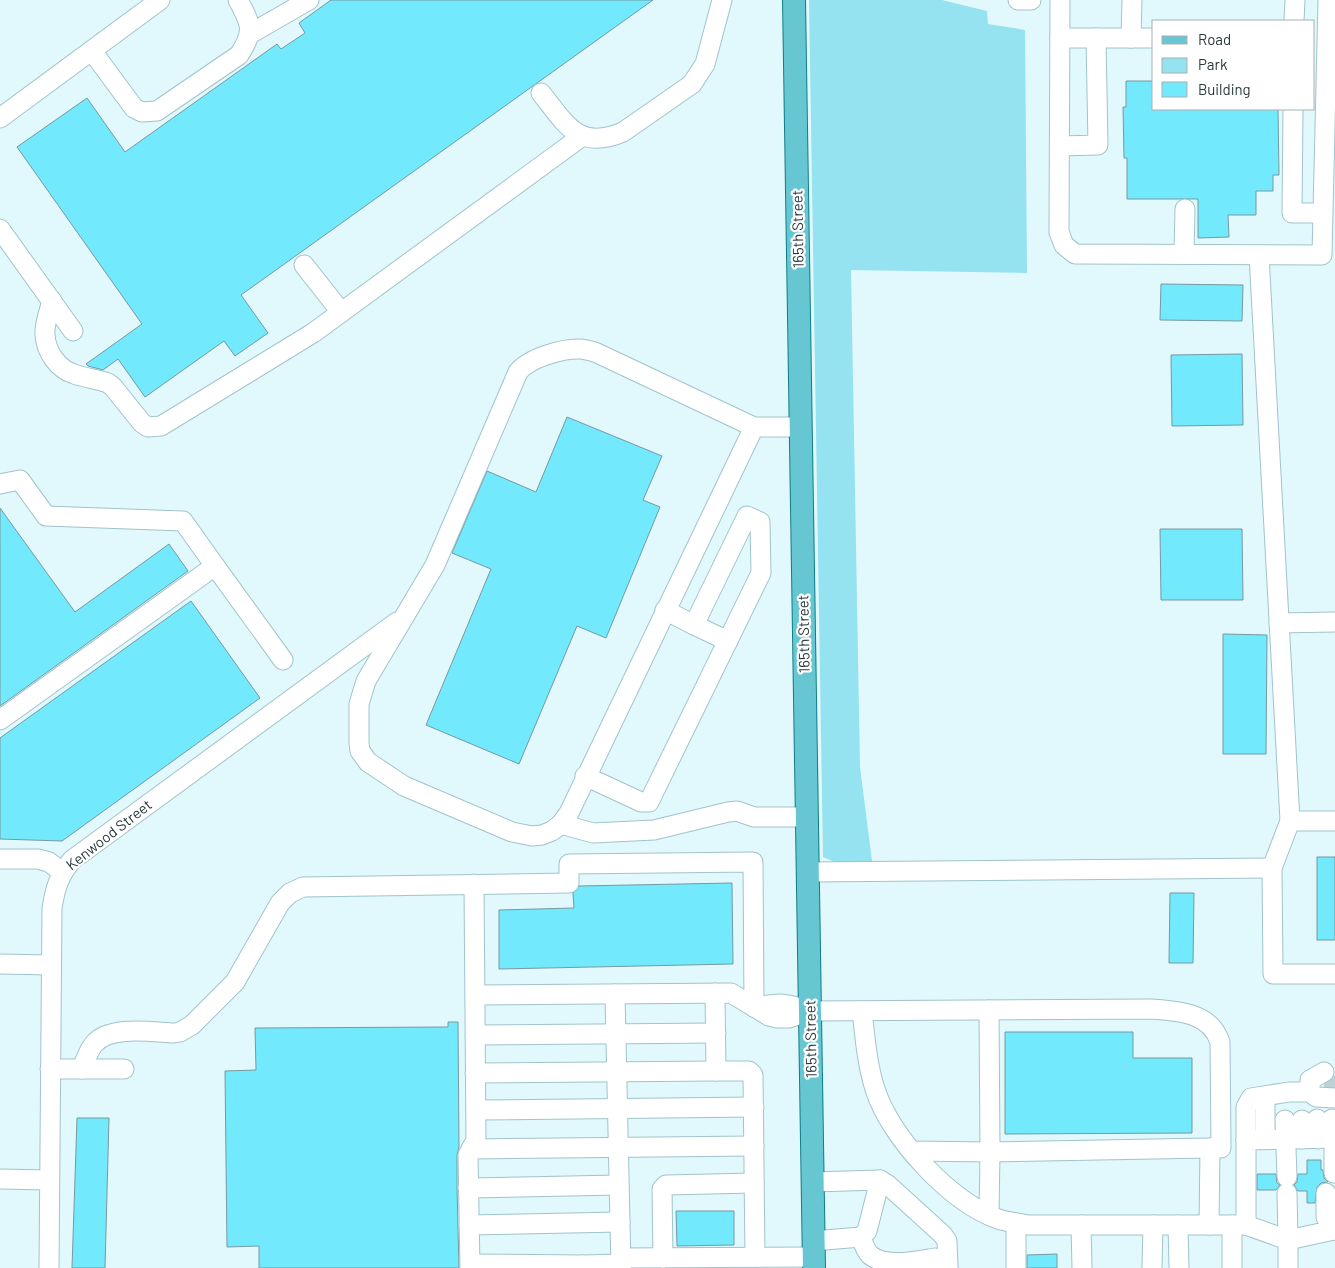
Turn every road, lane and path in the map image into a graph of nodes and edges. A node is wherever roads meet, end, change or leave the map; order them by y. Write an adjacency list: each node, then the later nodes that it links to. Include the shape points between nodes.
1 (160, 0): 18 (street)
2 (238, 0): 13 (street, via 248,18)
3 (309, 0): 13 (street)
4 (722, 0): 22 (street, via 705,64 692,84 613,137)
5 (794, 0): 34 (main road, 165th Street)
6 (1018, 0): 7 (street)
7 (1031, 0)
8 (1060, 0): 14 (street)
9 (1132, 0): 16 (street)
10 (1294, 0): 12 (street)
11 (1328, 0): 25 (street)
12 (1294, 20)
13 (250, 34): 18 (street, via 239,55 151,112 134,108)
14 (1060, 38): 15 (street); 23 (street)
15 (1096, 38): 16 (street); 23 (street, via 1098,145)
16 (1131, 38): 17 (street)
17 (1152, 38)
18 (92, 51): 21 (street)
19 (541, 93): 22 (street)
20 (1293, 110): 25 (street, via 1292,213)
21 (0, 118)
22 (581, 137): 31 (street)
23 (1060, 146): 27 (street, via 1059,232 1064,246 1075,254)
24 (1185, 209): 27 (street)
25 (1322, 213): 28 (street, via 1322,255)
26 (0, 229): 30 (street)
27 (1184, 254): 28 (street)
28 (1259, 255): 40 (street)
29 (304, 265): 31 (street)
30 (52, 301): 31 (street, via 45,335 54,360 67,372 108,383 142,423 155,428); 32 (street)
31 (341, 312)
32 (73, 331)
33 (754, 427): 34 (street); 37 (street); 38 (street, via 597,353 573,349 529,362 518,372 435,565)
34 (801, 427): 46 (main road, 165th Street)
35 (0, 484): 36 (street, via 20,480 46,516 182,521)
36 (215, 566): 43 (street); 44 (street)
37 (665, 610): 41 (street); 45 (street)
38 (404, 616): 49 (street, via 361,694 359,743 363,756 404,786 512,832 542,835); 52 (street, Kenwood Street, via 72,860)
39 (1335, 622): 40 (street)
40 (1280, 623): 47 (street)
41 (694, 625): 42 (street); 42 (street, via 747,516 760,522 761,574)
42 (728, 641): 45 (street, via 649,802 641,802)
43 (283, 660)
44 (0, 720)
45 (585, 776): 49 (street)
46 (807, 817): 49 (street, via 754,817 737,811 654,830 593,833); 53 (main road, 165th Street)
47 (1290, 821): 48 (street); 51 (street)
48 (1335, 821)
49 (561, 824)
50 (0, 859): 52 (street, via 38,859)
51 (1272, 868): 53 (street); 57 (street, via 1273,974)
52 (62, 872): 56 (street, Kenwood Street, via 54,890)
53 (808, 872): 64 (main road, 165th Street)
54 (474, 884): 60 (street); 61 (street, via 569,883 569,864 753,862); 69 (street, via 296,889 280,903 235,982 192,1025 174,1033 120,1032 106,1035 89,1050)
55 (0, 964): 56 (street)
56 (51, 965): 68 (street, Kenwood Street)
57 (1335, 974)
58 (716, 993): 59 (street); 61 (street, via 731,993); 65 (street)
59 (615, 994): 60 (street); 66 (street)
60 (475, 995): 67 (street)
61 (754, 1007): 64 (street, via 777,1018)
62 (862, 1010): 63 (street); 64 (street); 86 (street, via 875,1090 892,1124)
63 (989, 1010): 84 (street, via 1151,1009 1193,1014 1217,1031 1220,1042); 87 (street)
64 (810, 1011): 92 (main road, 165th Street)
65 (716, 1033): 66 (street); 72 (street)
66 (616, 1034): 67 (street); 71 (street)
67 (475, 1035): 73 (street)
68 (50, 1069): 69 (street); 90 (street, Kenwood Street)
69 (82, 1069): 70 (street)
70 (124, 1069)
71 (617, 1071): 72 (street); 73 (street); 77 (street)
72 (716, 1071): 76 (street, via 749,1071 753,1075)
73 (476, 1073): 78 (street)
74 (1265, 1096): 75 (street); 79 (street); 81 (street, via 1251,1098 1246,1106)
75 (1311, 1103): 80 (street); 80 (street)
76 (754, 1107): 77 (street); 83 (street)
77 (618, 1109): 78 (street); 82 (street)
78 (476, 1110): 85 (street, via 476,1140)
79 (1265, 1139): 80 (street); 81 (street)
80 (1322, 1141): 88 (street); 108 (street, via 1287,1185)
81 (1246, 1144): 84 (street); 105 (street)
82 (618, 1146): 83 (street); 85 (street); 94 (street)
83 (754, 1146): 93 (street)
84 (1215, 1148): 87 (street); 104 (street)
85 (471, 1149): 95 (street, via 468,1155)
86 (912, 1151): 87 (street); 97 (street, via 932,1174)
87 (990, 1152): 97 (street)
88 (1330, 1173)
89 (0, 1179): 90 (street)
90 (49, 1180): 116 (street, Kenwood Street)
91 (880, 1180): 92 (street); 107 (street, via 867,1231); 115 (street, via 943,1235 947,1241)
92 (812, 1182): 109 (main road, 165th Street)
93 (754, 1183): 110 (street, via 666,1185 662,1189); 111 (street)
94 (619, 1185): 95 (street); 98 (street)
95 (468, 1188): 100 (street)
96 (1330, 1193): 106 (street, via 1326,1217)
97 (989, 1215): 99 (street)
98 (620, 1222): 100 (street); 112 (street)
99 (1016, 1223): 101 (street); 117 (street)
100 (469, 1225): 113 (street)
101 (1081, 1225): 102 (street); 118 (street)
102 (1153, 1225): 103 (street); 119 (street)
103 (1178, 1225): 104 (street); 120 (street)
104 (1209, 1225): 105 (street)
105 (1239, 1225): 108 (street); 121 (street)
106 (1334, 1229): 108 (street)
107 (861, 1238): 109 (street); 115 (street, via 869,1254 878,1261 891,1264 935,1258)
108 (1288, 1240): 122 (street)
109 (814, 1255): 111 (street)
110 (663, 1258): 111 (street); 112 (street)
111 (752, 1261)
112 (621, 1263): 114 (street)
113 (470, 1266): 114 (street)
114 (583, 1266)
115 (948, 1267)
116 (49, 1268)
117 (1016, 1268)
118 (1082, 1268)
119 (1152, 1268)
120 (1179, 1268)
121 (1232, 1268)
122 (1288, 1268)

